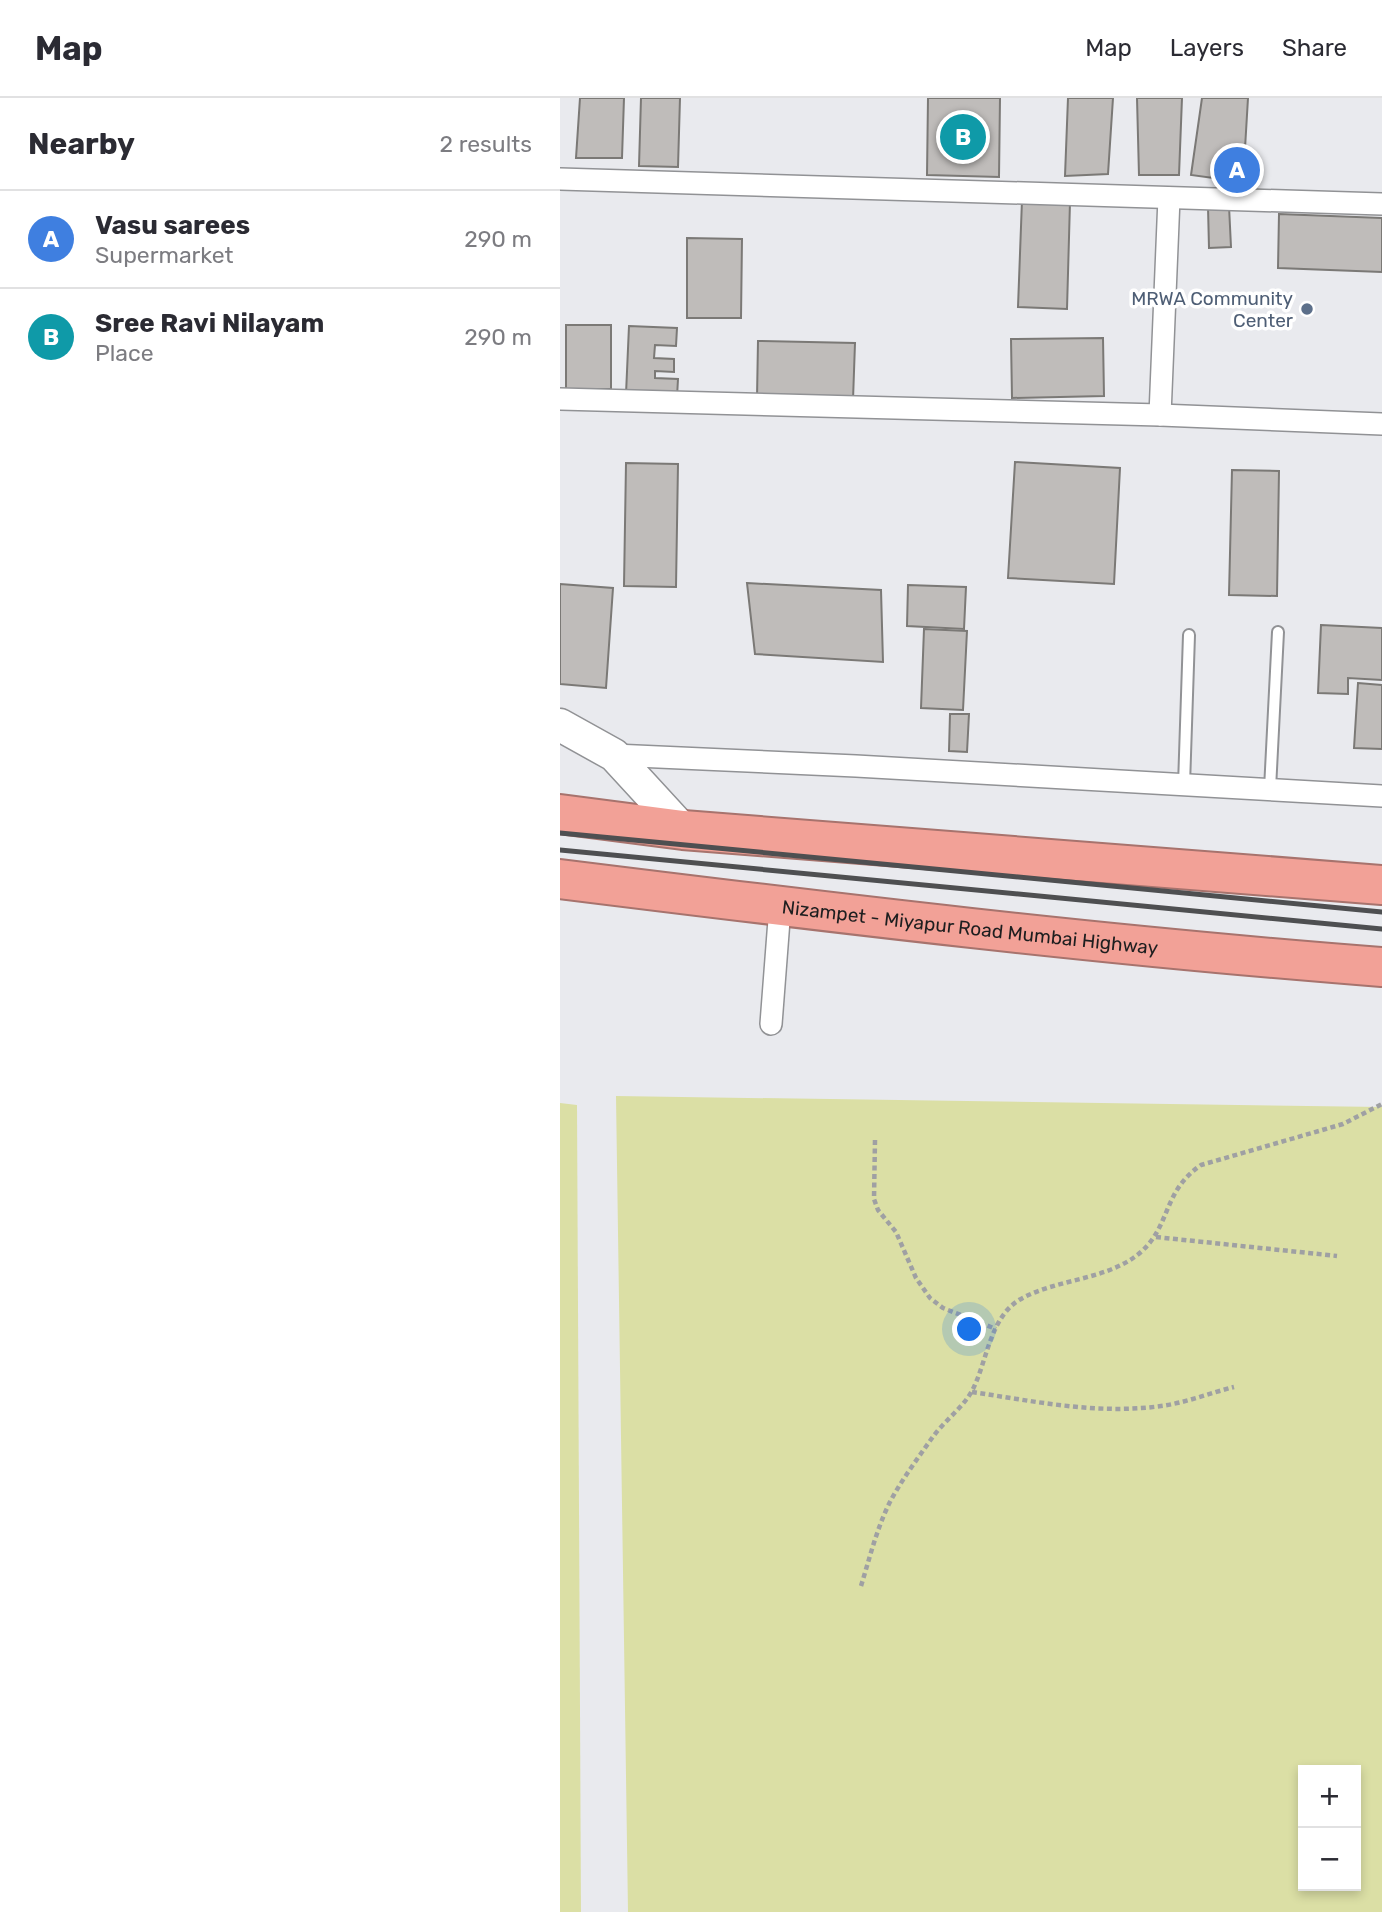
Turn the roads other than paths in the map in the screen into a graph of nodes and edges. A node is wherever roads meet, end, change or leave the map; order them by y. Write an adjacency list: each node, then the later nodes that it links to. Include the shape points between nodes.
1 (560, 179): 2 (street)
2 (1169, 198): 3 (street); 5 (street)
3 (1382, 204)
4 (560, 399): 5 (street)
5 (1160, 415): 6 (street)
6 (1382, 424)
7 (1278, 632): 12 (lane)
8 (1189, 635): 11 (lane)
9 (560, 725): 10 (street)
10 (614, 755): 11 (street); 15 (street)
11 (1184, 785): 12 (street)
12 (1270, 789): 13 (street)
13 (1382, 796)
14 (560, 814): 15 (highway)
15 (682, 830): 17 (highway)
16 (560, 879): 18 (highway, Nizampet - Miyapur Road Mumbai Highway)
17 (1382, 885)
18 (780, 907): 19 (highway, Nizampet - Miyapur Road Mumbai Highway); 20 (street)
19 (1382, 967)
20 (771, 1024)

